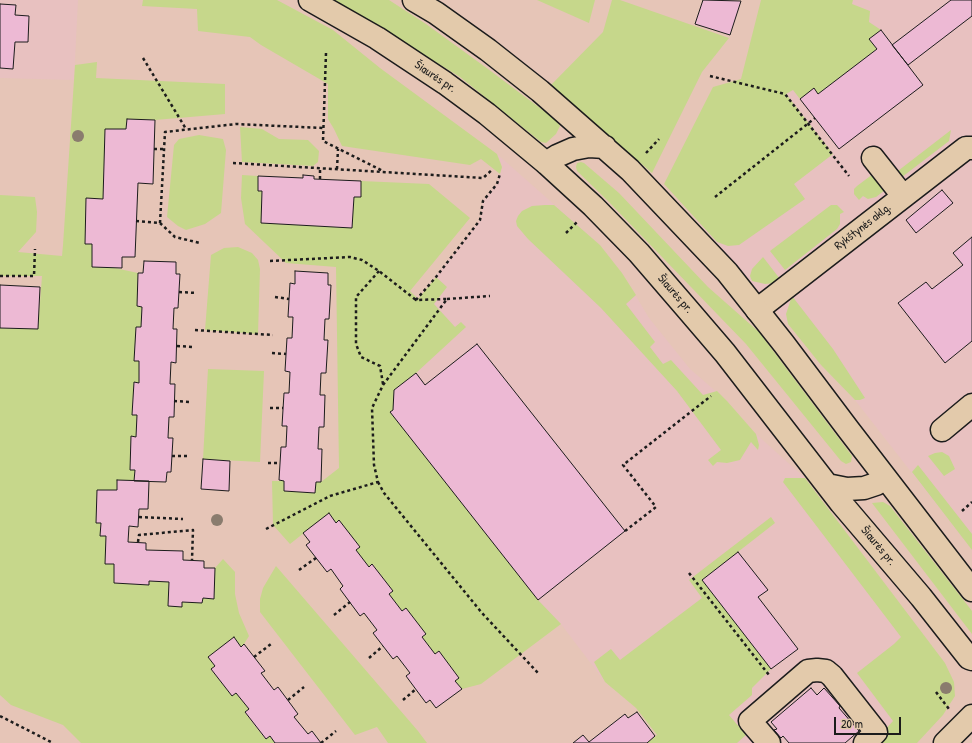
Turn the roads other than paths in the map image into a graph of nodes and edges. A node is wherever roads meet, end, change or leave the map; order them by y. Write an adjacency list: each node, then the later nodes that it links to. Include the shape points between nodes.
1 (310, 0): 6 (main road, Šiaurės pr., via 377,38 445,83)
2 (414, 0): 3 (main road, via 488,50)
3 (605, 147): 6 (main road, via 573,149); 8 (main road, via 721,266)
4 (972, 148): 7 (main road, Rykštynės aklg., via 966,148)
5 (873, 158): 7 (main road)
6 (546, 163): 12 (main road, Šiaurės pr., via 639,253 690,311)
7 (903, 196): 8 (main road, Rykštynės aklg.)
8 (757, 310): 11 (main road)
9 (972, 405): 10 (main road)
10 (942, 430)
11 (885, 478): 12 (main road, via 864,488 847,489); 13 (main road)
12 (827, 485): 14 (main road, Šiaurės pr.)
13 (972, 590)
14 (972, 659)
15 (972, 716): 18 (main road)
16 (769, 743): 17 (main road, via 750,721 808,671 817,670 826,671 832,676 876,732)
17 (865, 743)
18 (945, 743)

